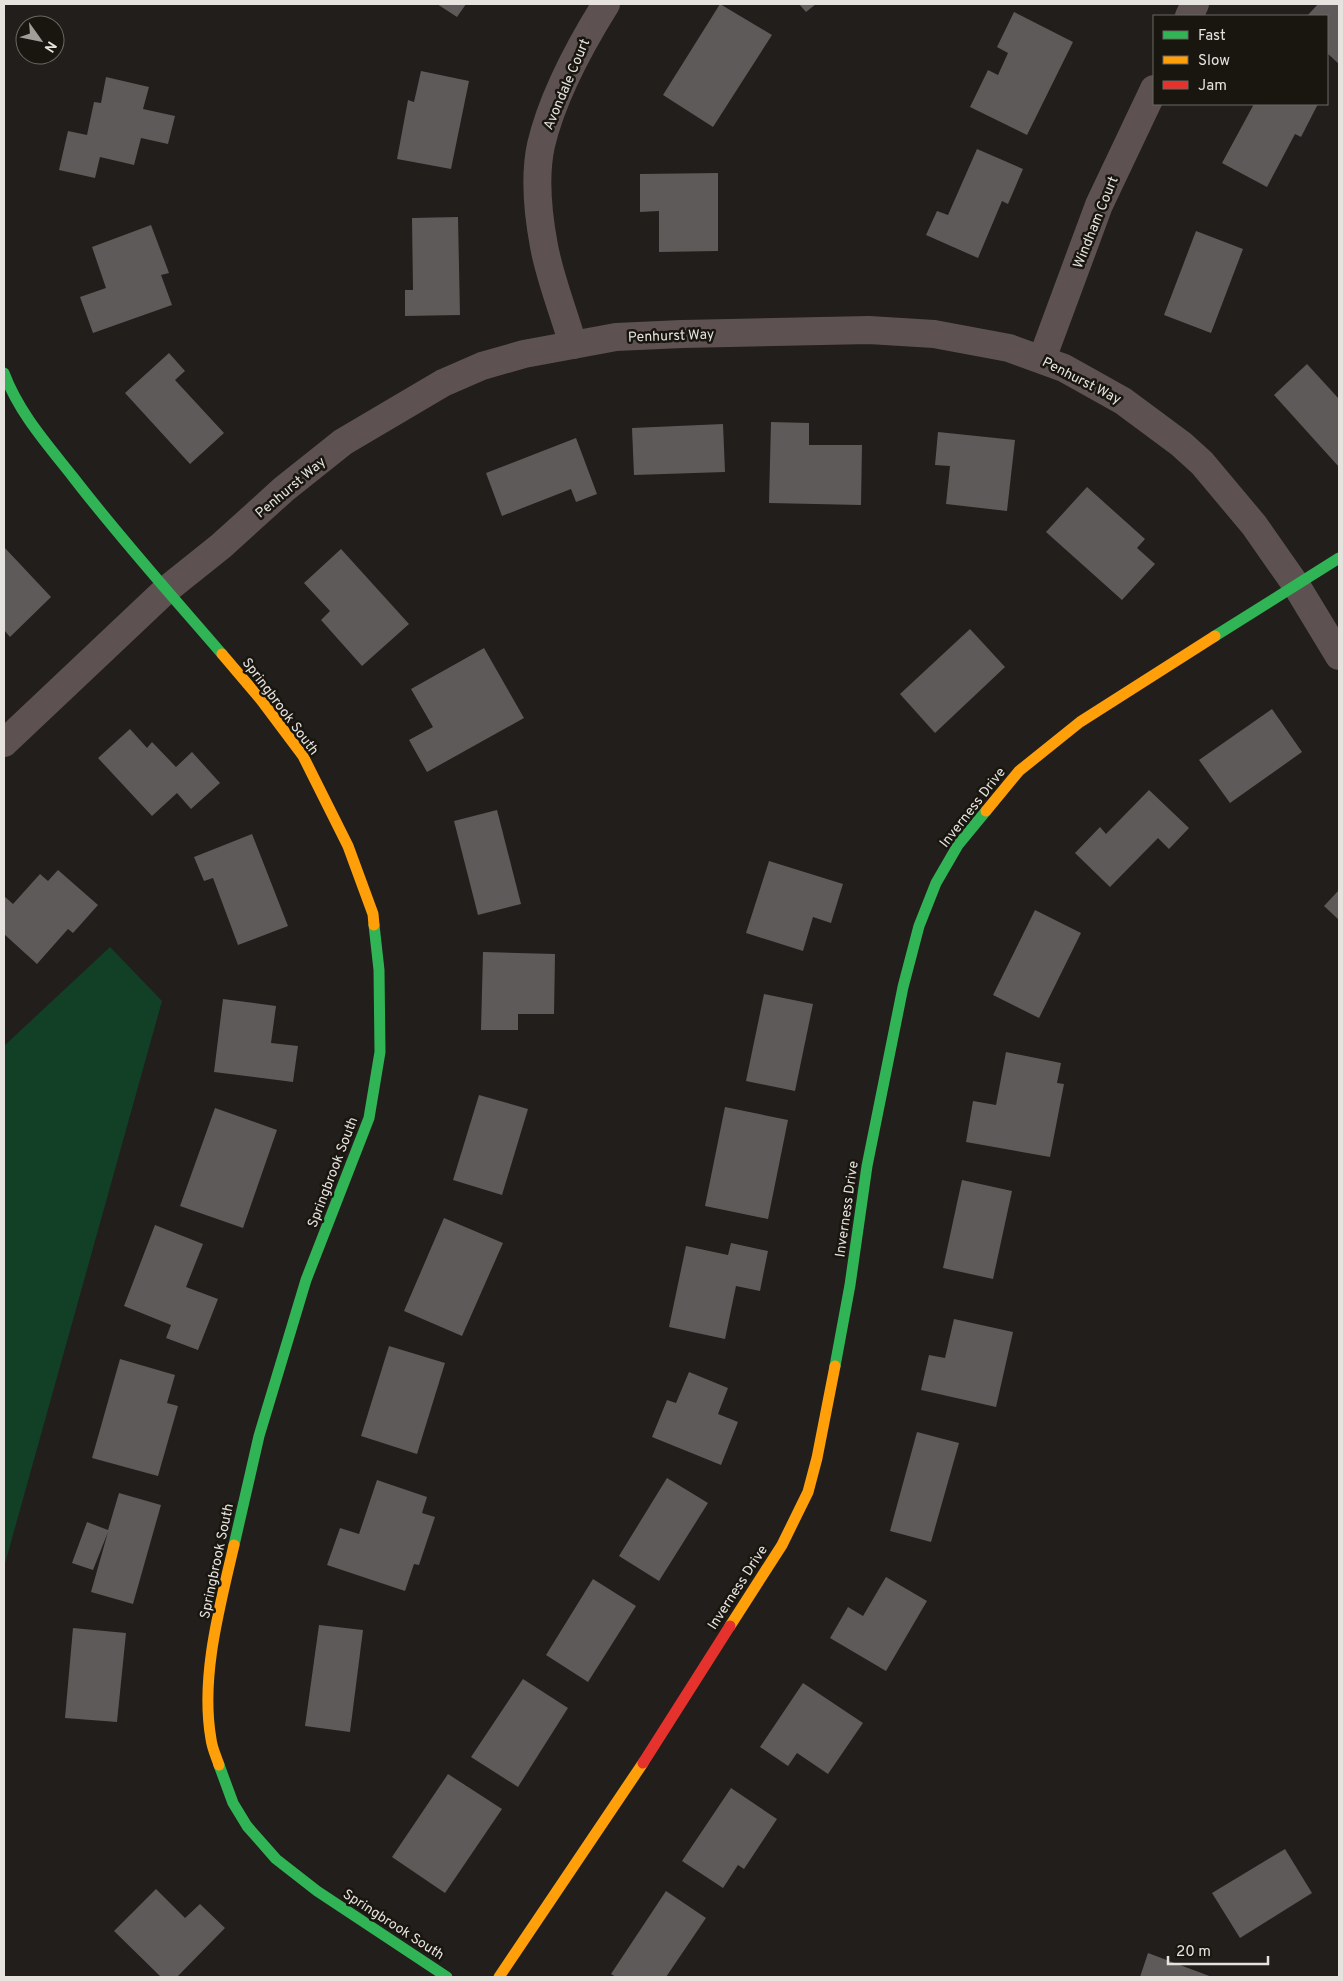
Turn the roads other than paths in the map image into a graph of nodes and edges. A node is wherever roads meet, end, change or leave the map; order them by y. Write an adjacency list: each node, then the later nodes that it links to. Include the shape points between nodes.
1 (606, 4): 3 (street, Avondale Court, via 582,42 548,120 539,166 538,203 544,248)
2 (1153, 91): 4 (street, Windham Court, via 1099,205)
3 (573, 345): 4 (street, Penhurst Way, via 616,337 869,330 934,334 1009,348); 8 (street, Penhurst Way, via 482,366 442,383 343,442)
4 (1042, 359): 7 (street, Penhurst Way, via 1123,401 1182,444 1254,524)
5 (4, 373): 8 (street, Springbrook South, via 28,420)
6 (1339, 558): 7 (street, Inverness Drive)
7 (1296, 586): 9 (street, Penhurst Way); 12 (street, Inverness Drive, via 1080,722 1019,771 963,838 936,883 919,926 902,987 867,1166 850,1285 808,1492 782,1545 636,1774)
8 (166, 590): 10 (street, Penhurst Way); 11 (street, Springbrook South, via 261,700 303,756 348,846 370,906 379,970 380,1052 369,1118 306,1280 260,1436 221,1600 209,1677 211,1741 233,1803 247,1826 276,1859 317,1891)
9 (1339, 656)
10 (4, 743)
11 (447, 1977)
12 (499, 1977)

